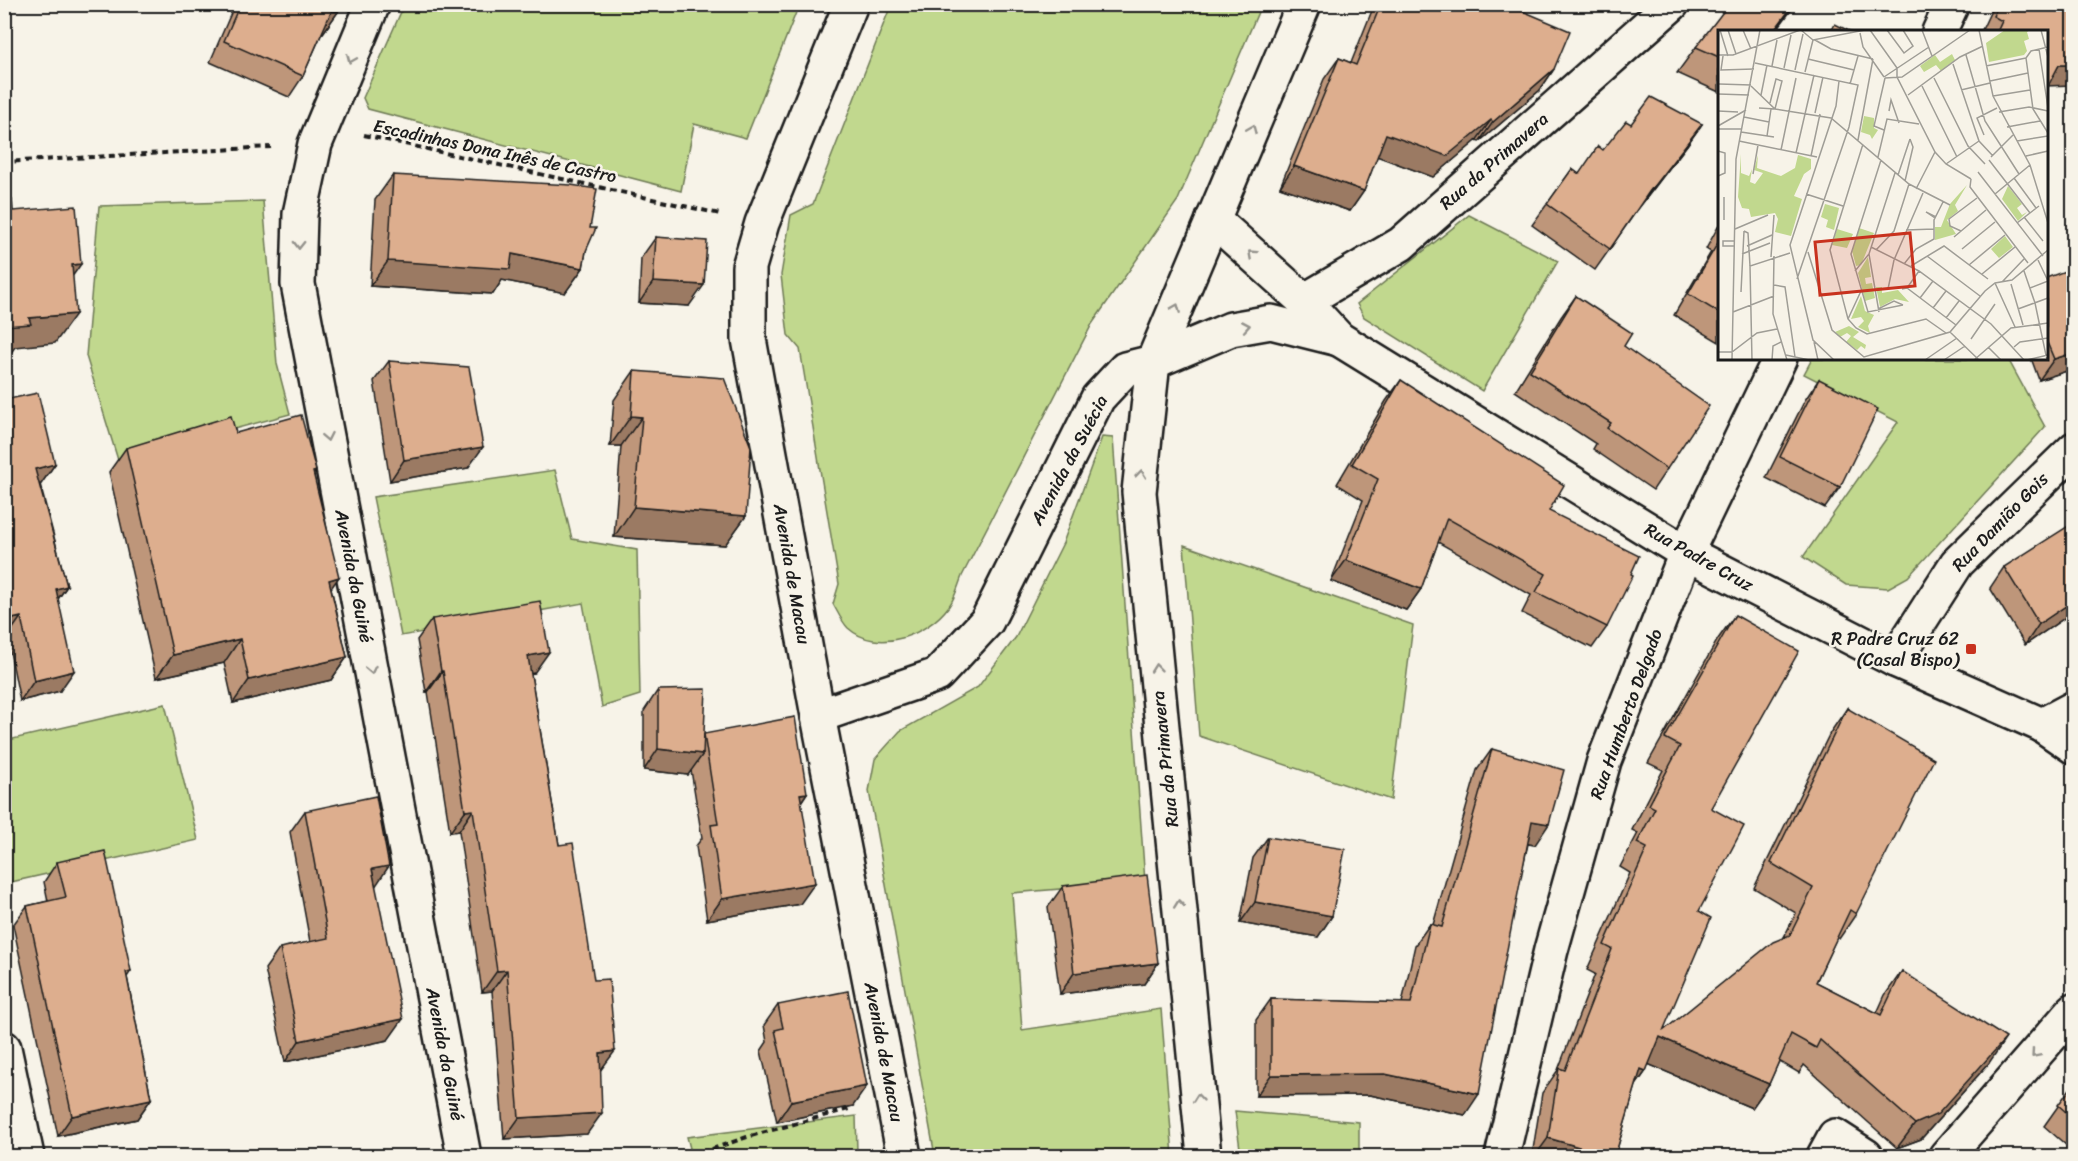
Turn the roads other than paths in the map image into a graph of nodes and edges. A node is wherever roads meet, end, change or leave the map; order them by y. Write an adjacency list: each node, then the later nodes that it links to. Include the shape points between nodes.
1 (373, 4): 22 (street, Avenida da Guiné, one-way to 22, via 315,144 300,214 298,284)
2 (850, 4): 16 (street, Avenida de Macau, via 762,223 749,267 749,339)
3 (1304, 4): 7 (street, one-way to 3)
4 (1672, 4): 8 (street, Rua da Primavera, via 1401,244)
5 (1952, 4): 6 (street)
6 (1940, 30)
7 (1213, 219): 8 (street, one-way to 7); 11 (street, one-way to 7)
8 (1304, 301): 9 (street)
9 (1339, 339): 11 (street, Avenida da Suécia, one-way to 9, via 1231,329 1271,322); 13 (street, Rua Padre Cruz)
10 (1779, 360): 13 (street, Rua Humberto Delgado)
11 (1153, 362): 16 (street, Avenida da Suécia, via 1125,369 1098,398 987,621 937,675); 24 (street, Rua da Primavera, one-way to 11, via 1139,492)
12 (2073, 449): 14 (street, Rua Damião Gois, via 1957,563)
13 (1686, 553): 14 (street, Rua Padre Cruz); 25 (street, Rua Humberto Delgado, via 1604,761 1551,950)
14 (1895, 660): 17 (street, Rua Padre Cruz)
15 (2073, 708): 17 (street)
16 (818, 716): 23 (street, Avenida de Macau)
17 (2042, 725): 18 (street, Rua Padre Cruz)
18 (2073, 747)
19 (2073, 1010): 28 (street, one-way to 28)
20 (4, 1048): 21 (street)
21 (27, 1156)
22 (464, 1156)
23 (904, 1156)
24 (1204, 1156)
25 (1502, 1156)
26 (1824, 1156): 27 (street, via 1835,1136)
27 (1866, 1156)
28 (1946, 1156)

